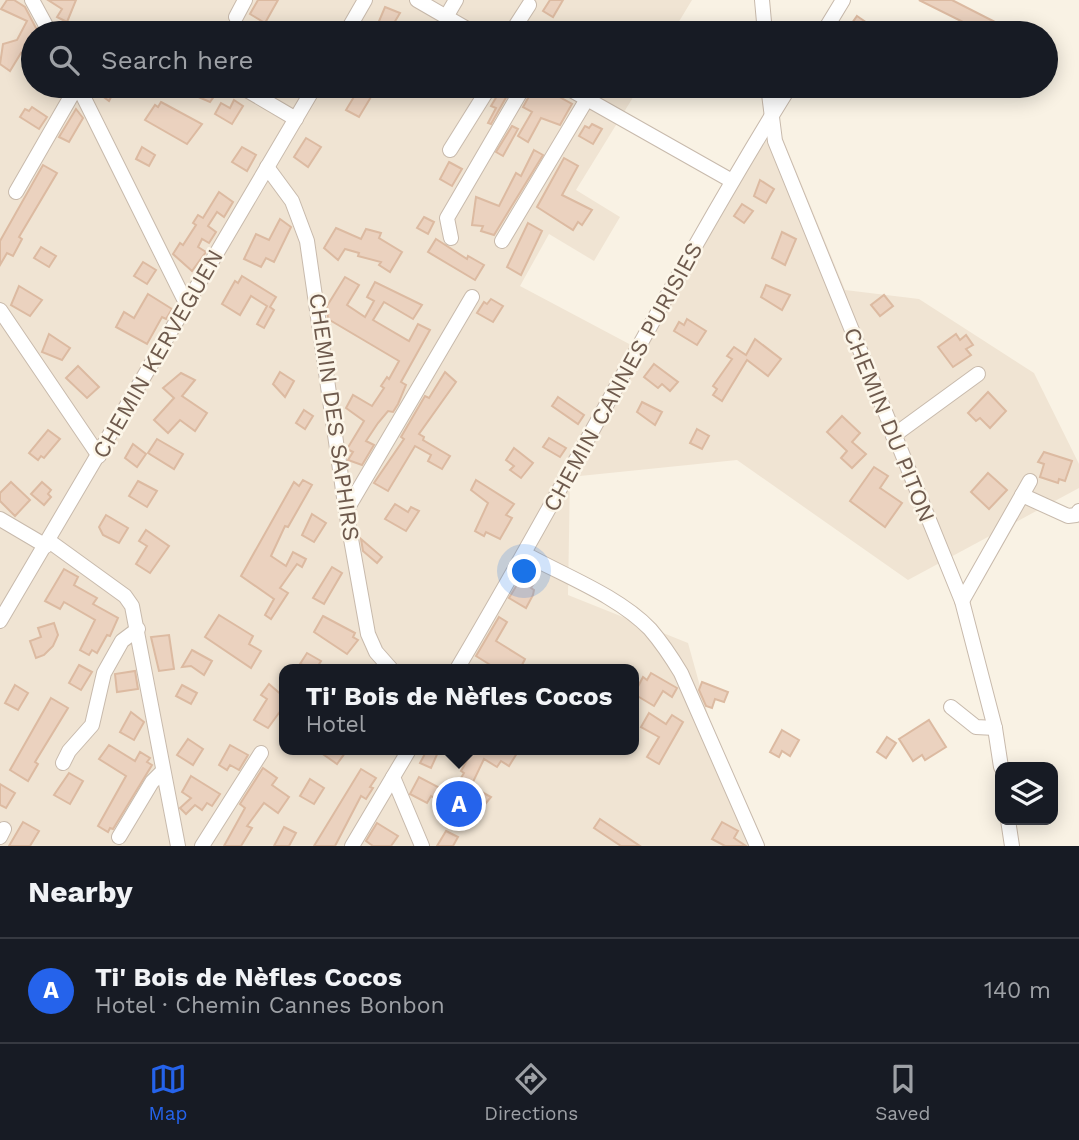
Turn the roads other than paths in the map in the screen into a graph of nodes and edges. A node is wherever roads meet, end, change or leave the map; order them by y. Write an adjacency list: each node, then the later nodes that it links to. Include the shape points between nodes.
1 (32, 0): 11 (street)
2 (245, 0): 9 (street)
3 (365, 0): 12 (street)
4 (417, 0): 10 (street)
5 (456, 0): 10 (street)
6 (762, 0): 15 (street)
7 (843, 0): 16 (street)
8 (529, 5): 14 (street)
9 (236, 17)
10 (446, 17): 13 (street)
11 (43, 21)
12 (353, 21)
13 (453, 21)
14 (519, 21)
15 (764, 21)
16 (830, 21)
17 (71, 98): 31 (street)
18 (84, 98): 35 (street)
19 (260, 98): 26 (street)
20 (308, 98): 26 (street, CHEMIN KERVEGUEN)
21 (482, 98): 28 (street)
22 (517, 98): 32 (street, via 447,218)
23 (769, 98): 27 (street, CHEMIN DU PITON)
24 (783, 98): 27 (street, CHEMIN CANNES PURISIES)
25 (587, 99): 30 (street); 33 (street)
26 (296, 119): 29 (street, CHEMIN KERVEGUEN)
27 (771, 119): 30 (street, CHEMIN CANNES PURISIES); 38 (street, CHEMIN DU PITON, via 775,141)
28 (450, 150)
29 (267, 167): 35 (street, CHEMIN KERVEGUEN); 42 (street, CHEMIN DES SAPHIRS, via 292,201 307,242)
30 (732, 181): 46 (street, CHEMIN CANNES PURISIES)
31 (16, 192)
32 (451, 238)
33 (502, 241)
34 (472, 297): 42 (street)
35 (187, 305): 39 (street, CHEMIN KERVEGUEN)
36 (0, 310): 39 (street)
37 (978, 374): 38 (street)
38 (893, 436): 47 (street, CHEMIN DU PITON)
39 (99, 456): 45 (street, CHEMIN KERVEGUEN)
40 (1030, 481): 41 (street)
41 (1022, 495): 43 (street, via 1068,516); 47 (street)
42 (346, 511): 50 (street, CHEMIN DES SAPHIRS, via 368,634)
43 (1079, 511)
44 (0, 519): 45 (street)
45 (48, 543): 48 (street, CHEMIN KERVEGUEN); 49 (street, via 125,596)
46 (525, 554): 51 (street, CHEMIN CANNES PURISIES); 66 (street, via 624,608 666,648)
47 (962, 601): 53 (street, CHEMIN DU PITON)
48 (0, 621)
49 (138, 629): 57 (street, via 121,641 104,673 92,725); 58 (street)
50 (387, 664)
51 (460, 664)
52 (951, 707): 53 (street, via 976,727)
53 (996, 728): 56 (street, CHEMIN DU PITON)
54 (261, 753): 63 (street)
55 (406, 755): 59 (street)
56 (1000, 762)
57 (63, 763)
58 (163, 771): 61 (street); 62 (street)
59 (393, 777): 64 (street); 65 (street)
60 (1010, 825): 67 (street)
61 (119, 836)
62 (178, 846)
63 (202, 846)
64 (352, 846)
65 (422, 846)
66 (757, 846)
67 (1012, 846)

